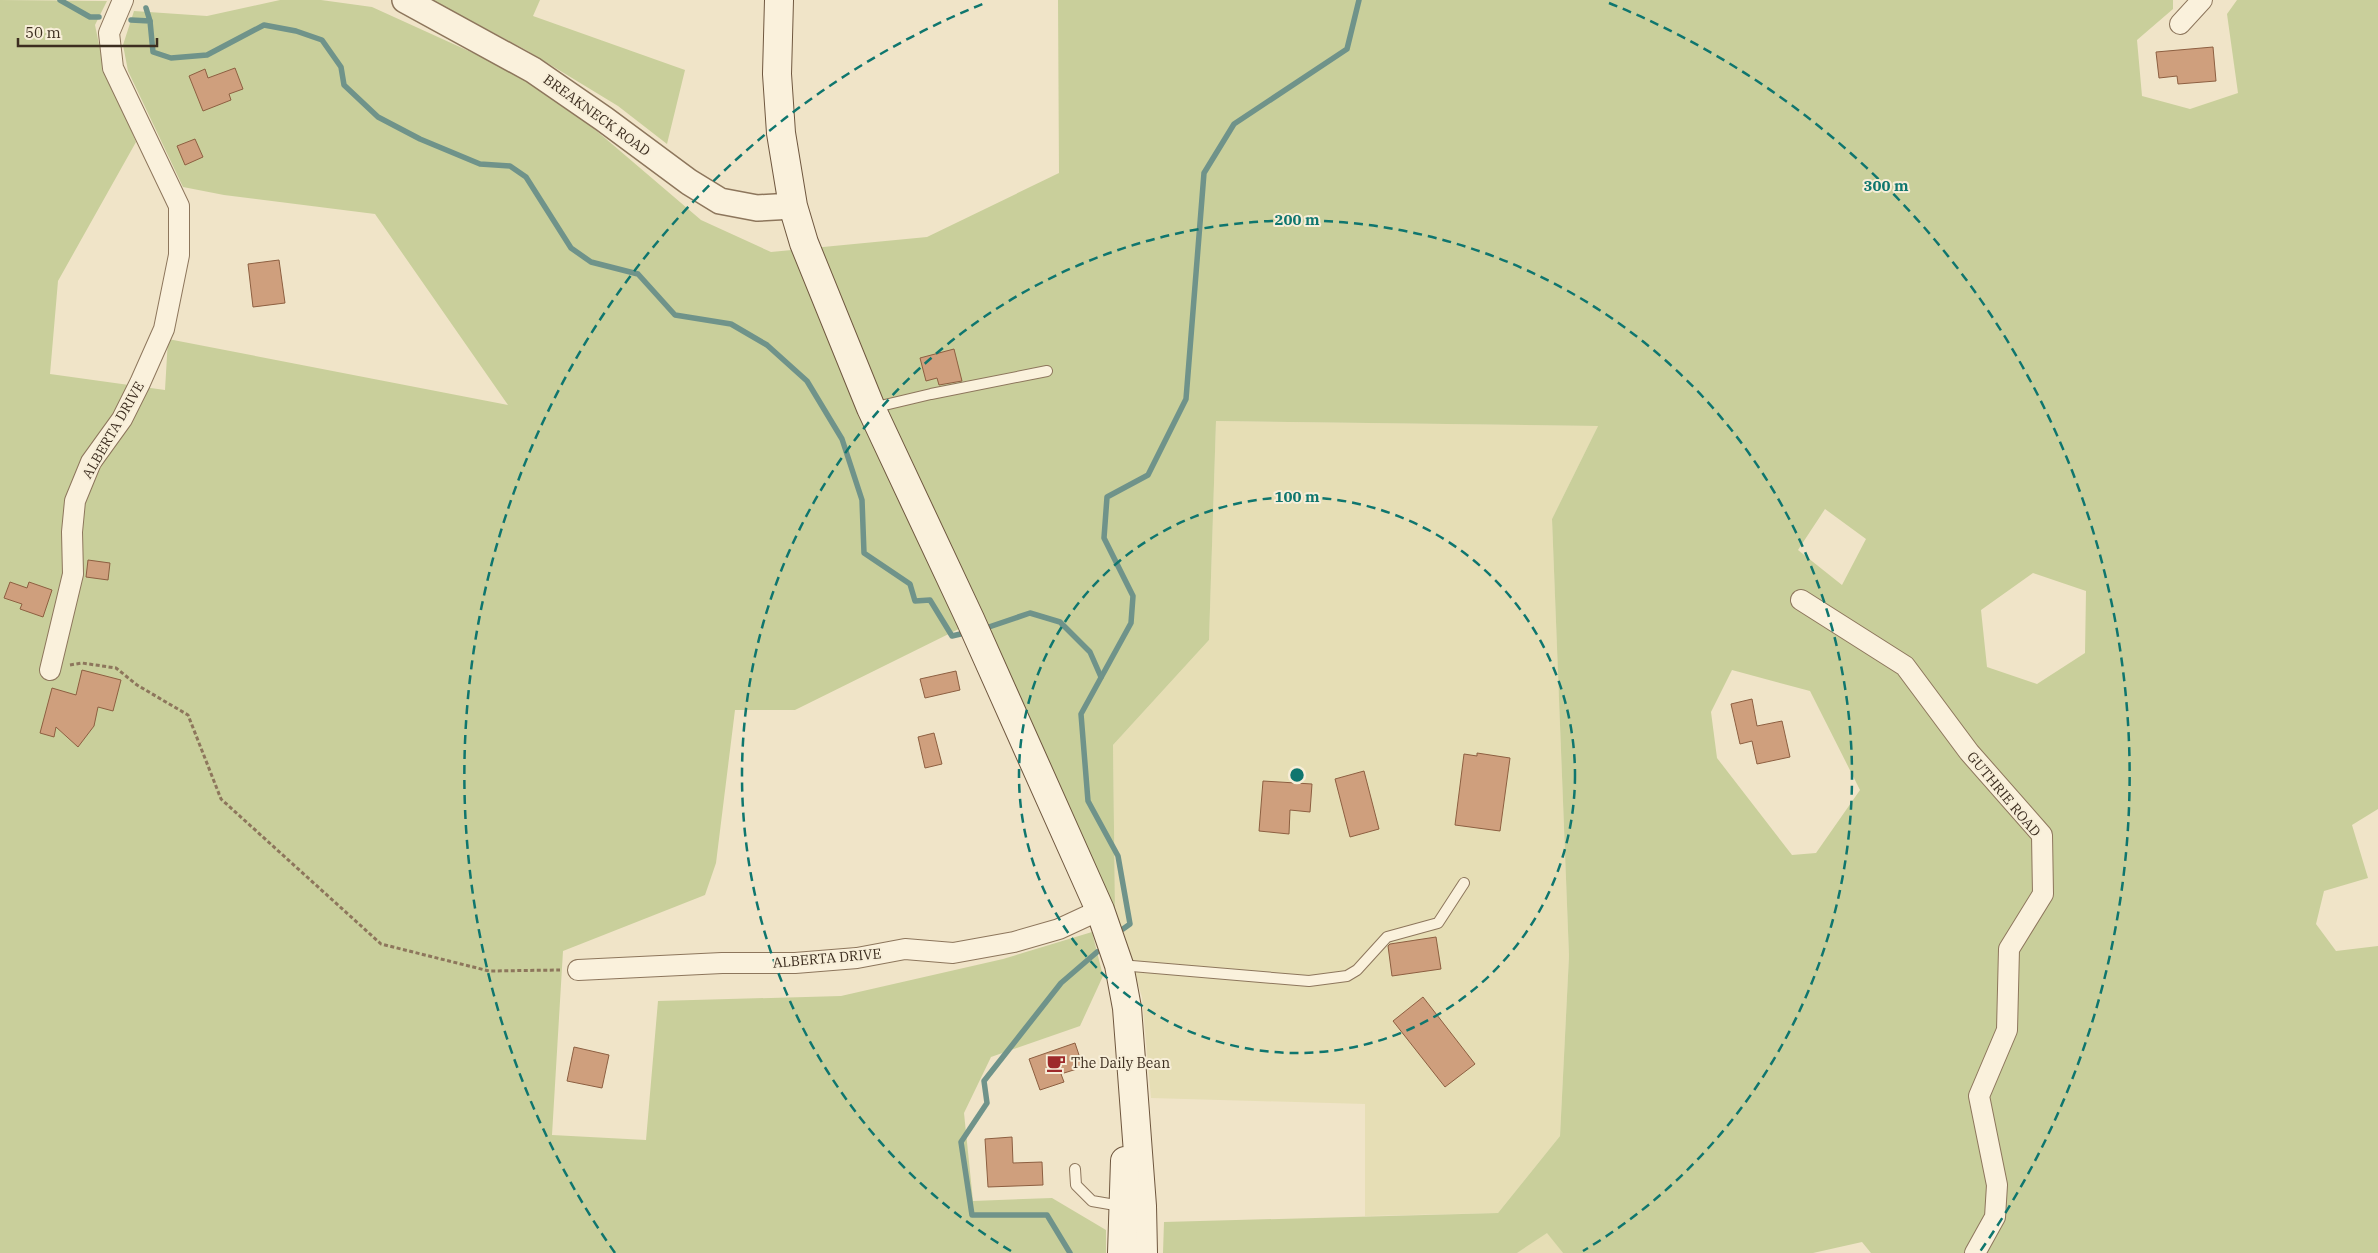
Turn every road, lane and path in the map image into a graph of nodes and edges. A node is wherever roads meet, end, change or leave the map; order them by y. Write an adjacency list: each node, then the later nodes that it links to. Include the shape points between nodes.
1 (123, 0): 10 (street, ALBERTA DRIVE, via 109,33 113,68 179,206 179,255 164,329 122,419 91,462 75,501 73,574)
2 (405, 0): 6 (street, BREAKNECK ROAD, via 533,70 720,201 757,208)
3 (779, 0): 6 (main road, via 777,74 781,133)
4 (2202, 0): 5 (street)
5 (2180, 24)
6 (793, 206): 8 (main road, via 804,242)
7 (1047, 371): 8 (lane)
8 (871, 408): 12 (main road)
9 (1801, 600): 19 (street, GUTHRIE ROAD, via 1905,666 1969,752 2042,835 2043,894 2008,949 2007,1030 1979,1096 1996,1185 1995,1217)
10 (50, 670): 14 (path, via 82,663 116,668 137,685 188,715 221,799 381,944 489,971)
11 (1464, 883): 13 (lane, via 1438,923 1387,937 1357,970 1347,976 1309,981)
12 (1100, 910): 13 (main road); 14 (street, ALBERTA DRIVE, via 1014,942 953,952 905,950 795,963)
13 (1119, 965): 16 (main road, via 1131,1060)
14 (578, 970)
15 (1075, 1169): 16 (lane, via 1076,1185 1092,1201)
16 (1132, 1206): 17 (main road); 18 (main road)
17 (1122, 1253)
18 (1143, 1253)
19 (1975, 1253)

